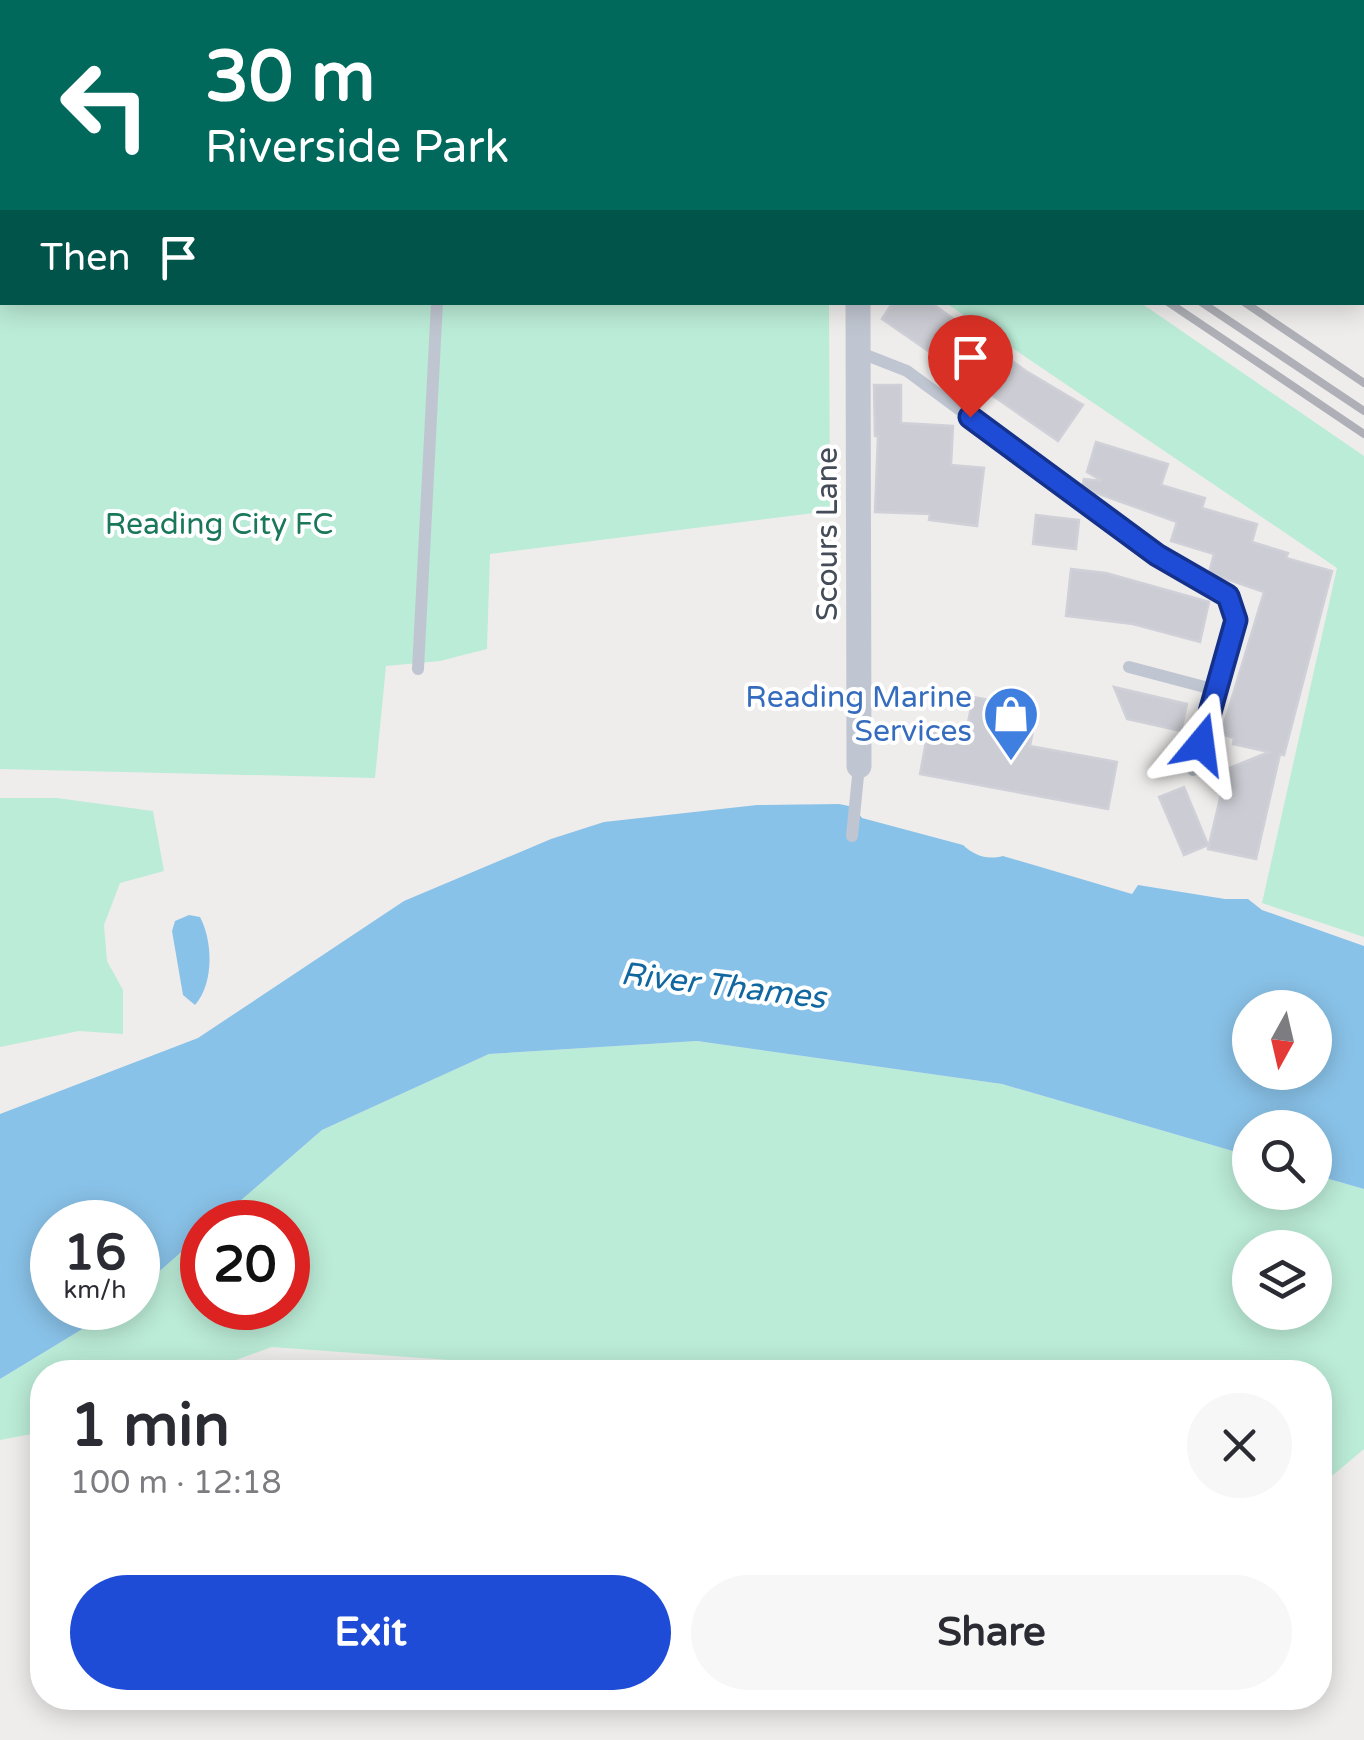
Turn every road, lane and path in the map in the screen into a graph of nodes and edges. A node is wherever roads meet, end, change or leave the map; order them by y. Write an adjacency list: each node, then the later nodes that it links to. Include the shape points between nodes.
1 (437, 305): 5 (lane)
2 (858, 305): 3 (street, Scours Lane)
3 (860, 353): 6 (lane, via 907,371 1157,555 1228,596 1236,620); 7 (street, Scours Lane)
4 (1129, 666): 6 (lane)
5 (418, 669)
6 (1216, 690): 8 (lane)
7 (859, 766): 9 (lane)
8 (1194, 770)
9 (852, 836)

